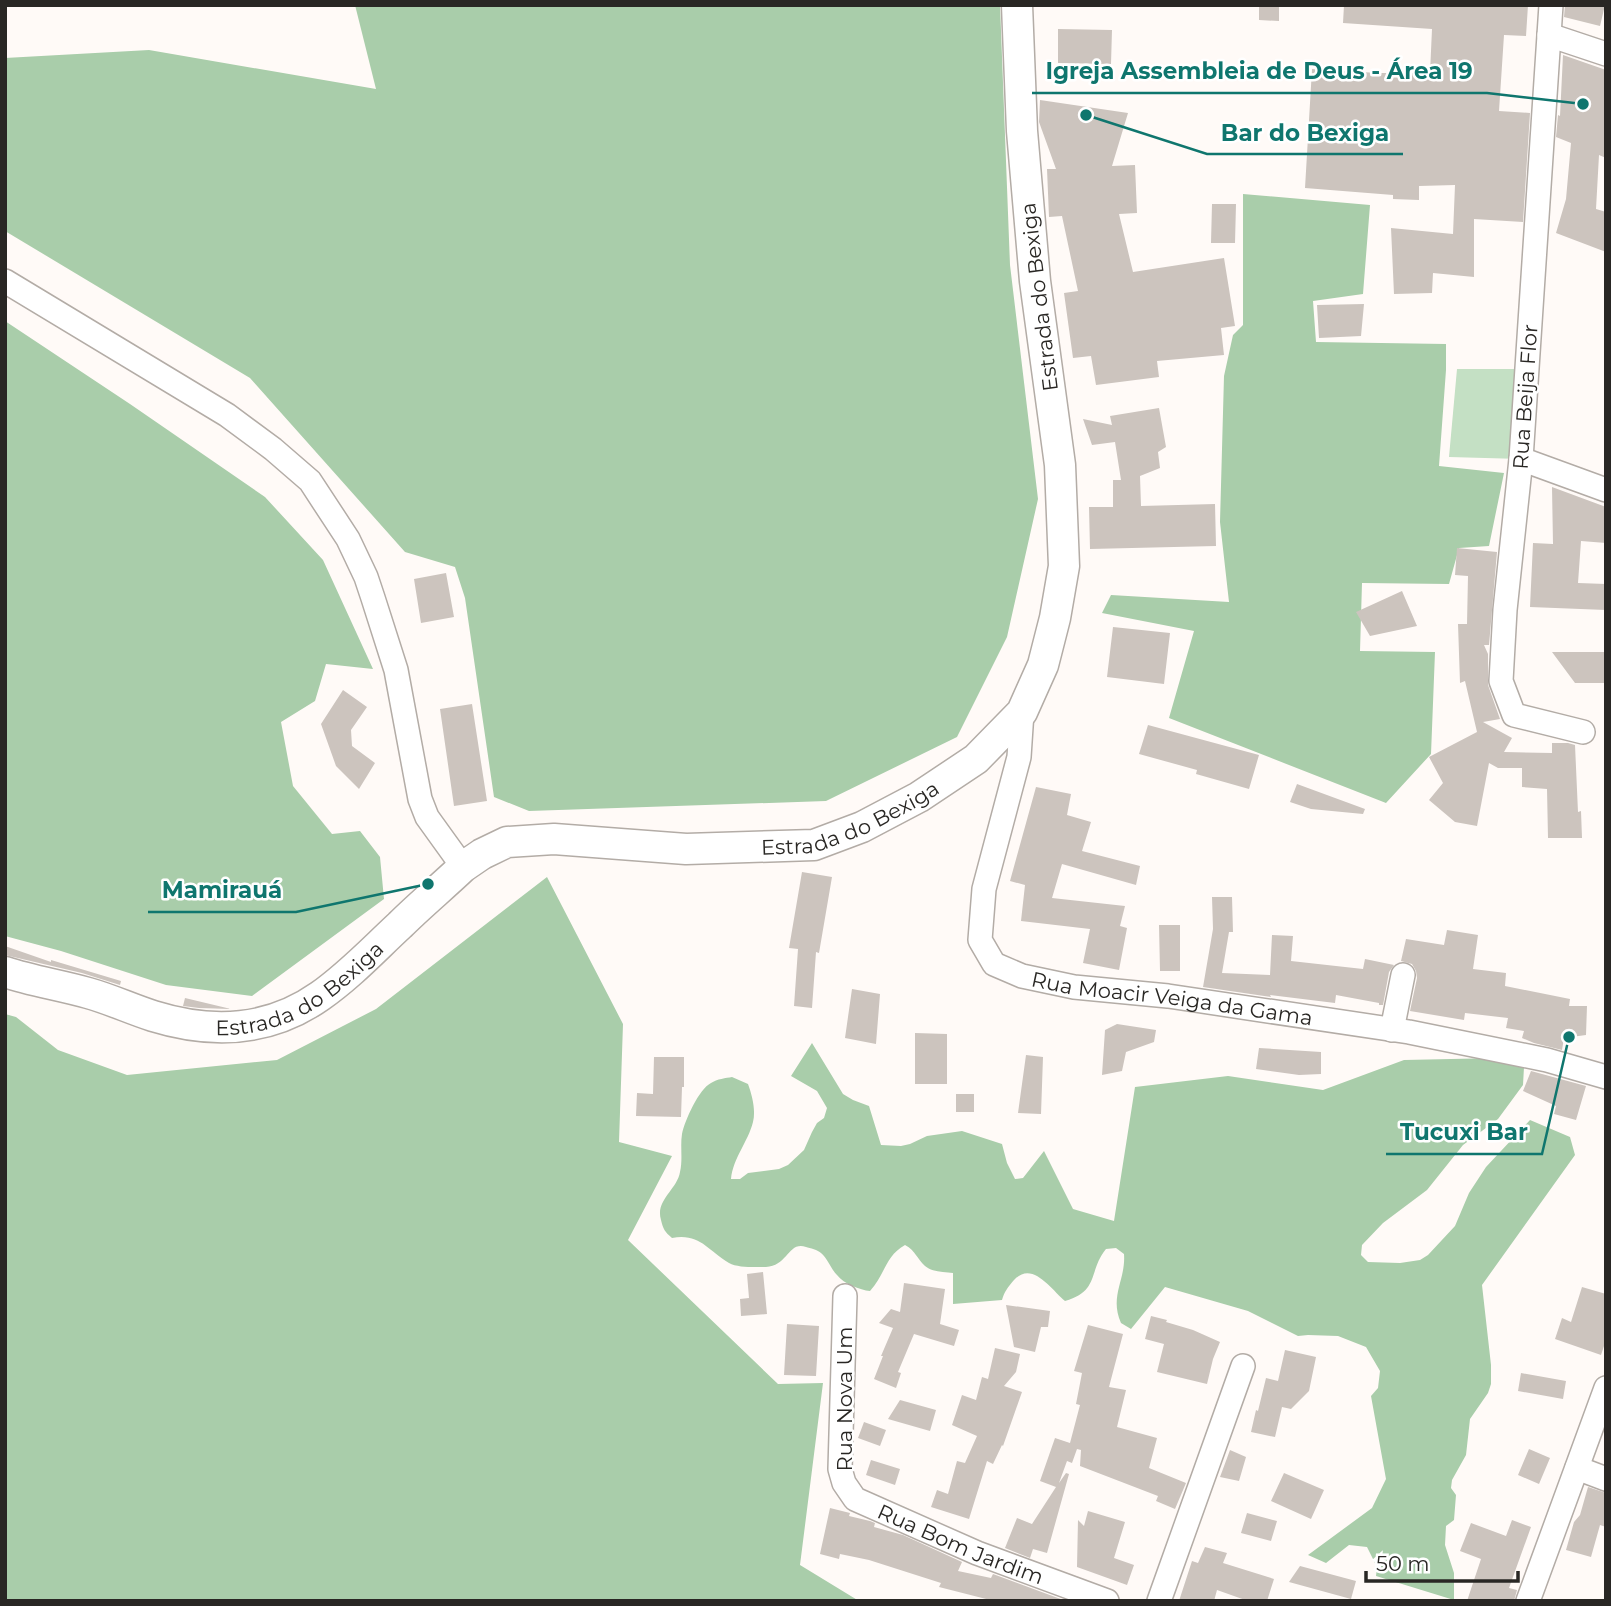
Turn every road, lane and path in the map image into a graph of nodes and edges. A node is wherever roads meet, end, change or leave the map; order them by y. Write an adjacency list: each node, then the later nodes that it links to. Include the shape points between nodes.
1 (1017, 5): 8 (street, Estrada do Bexiga, via 1022,131 1035,281 1060,465 1064,566 1043,665)
2 (1551, 5): 3 (street, Rua Beija Flor)
3 (1549, 35): 4 (street); 6 (street, Rua Beija Flor)
4 (1606, 54)
5 (5, 281): 10 (street, via 227,415 310,481 348,539 366,577 396,670 420,799 427,817)
6 (1521, 459): 7 (street); 9 (street, Rua Beija Flor, via 1501,681 1514,715)
7 (1606, 490)
8 (1022, 712): 10 (street, Estrada do Bexiga, via 976,759 919,797 862,827 814,845 686,849 554,839 507,842); 13 (street, Rua Moacir Veiga da Gama, via 1019,757 984,889 980,940 994,964 1022,976 1074,987 1168,996)
9 (1583, 732)
10 (463, 867): 11 (street, Estrada do Bexiga, via 351,972 318,997 273,1020 223,1028 193,1026)
11 (5, 972)
12 (1404, 975): 13 (street)
13 (1392, 1030): 14 (street, Rua Moacir Veiga da Gama, via 1547,1060)
14 (1606, 1077)
15 (845, 1296): 20 (street, Rua Nova Um, via 840,1469)
16 (1243, 1366): 22 (street)
17 (1606, 1388): 18 (street)
18 (1577, 1468): 19 (street); 23 (street)
19 (1606, 1479)
20 (855, 1499): 21 (street, Rua Bom Jardim, via 977,1553)
21 (1107, 1601)
22 (1159, 1601)
23 (1528, 1601)

